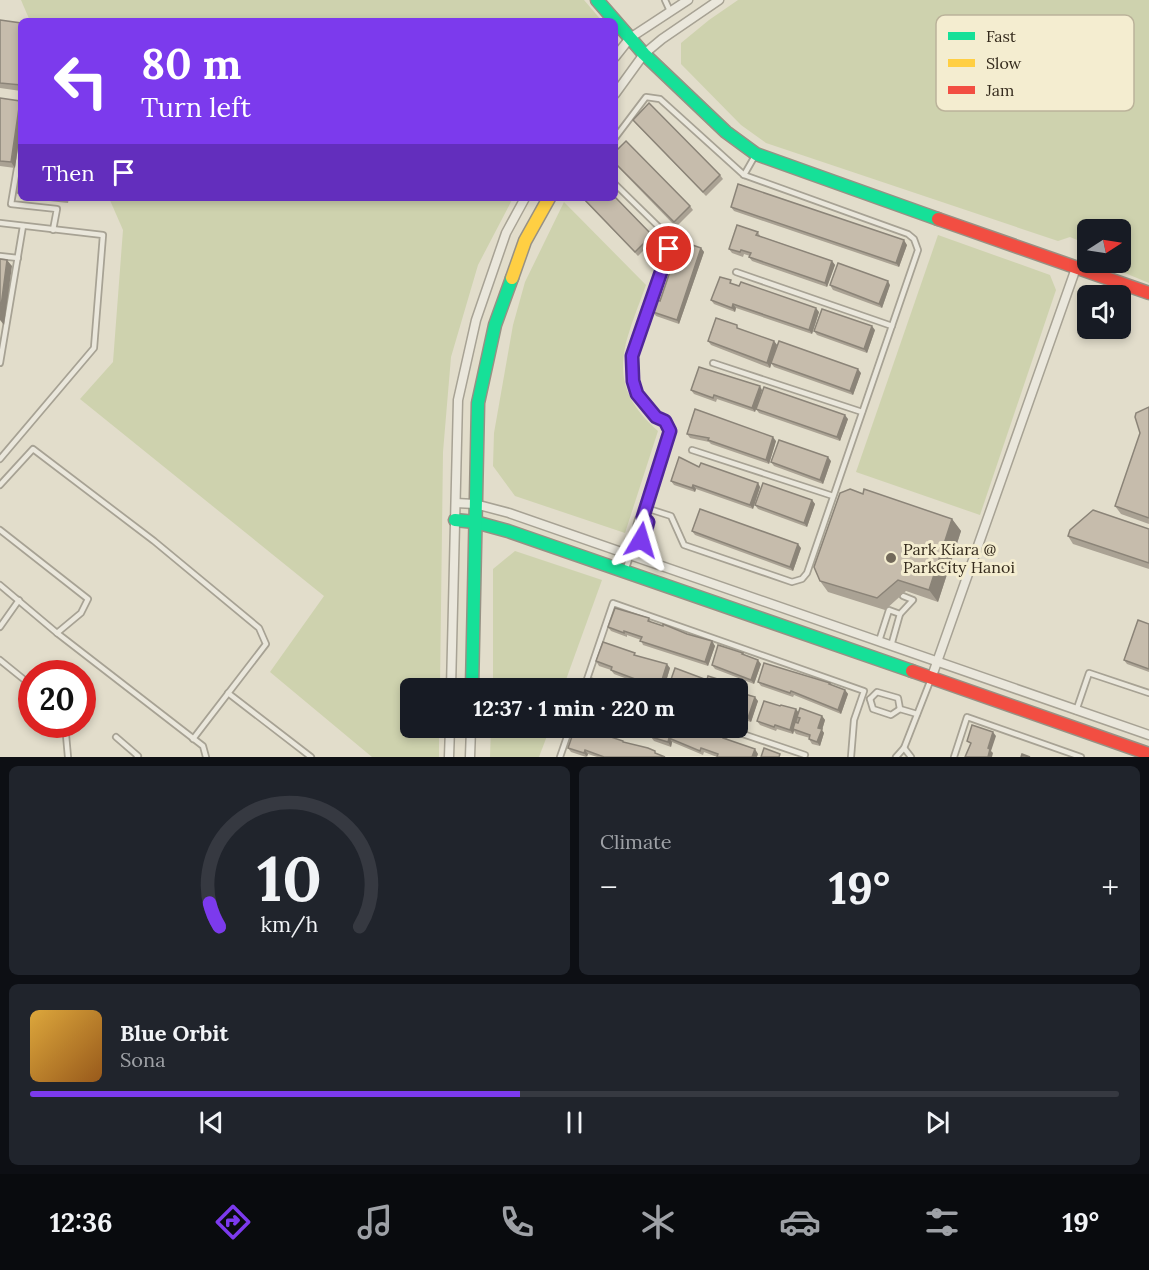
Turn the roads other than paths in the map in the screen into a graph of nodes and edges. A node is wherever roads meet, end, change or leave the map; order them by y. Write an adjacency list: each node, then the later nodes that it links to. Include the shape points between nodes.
1 (597, 0): 6 (street)
2 (665, 0): 5 (lane)
3 (688, 0): 5 (street)
4 (719, 0): 10 (street)
5 (670, 11): 8 (street)
6 (613, 18)
7 (618, 24): 8 (street)
8 (630, 38): 9 (street); 10 (street)
9 (618, 53)
10 (644, 54): 11 (street); 13 (street, via 726,132)
11 (618, 90)
12 (618, 134): 15 (lane, via 646,97 660,99)
13 (756, 154): 15 (lane); 24 (street)
14 (18, 163): 21 (lane, via 11,204 57,209)
15 (744, 175): 27 (lane, via 914,239 918,250)
16 (618, 187): 38 (lane, via 666,234 670,243 632,356 637,394 670,431)
17 (523, 201): 36 (street, via 506,233 476,320 458,400)
18 (547, 201): 37 (street, via 525,241 495,326 478,403)
19 (0, 223): 20 (lane)
20 (23, 226): 21 (lane); 23 (lane)
21 (53, 230): 33 (lane, via 103,235 94,348)
22 (0, 256): 23 (lane)
23 (18, 258): 28 (lane)
24 (1076, 268): 26 (street); 55 (street)
25 (736, 272): 27 (lane)
26 (1149, 293)
27 (892, 326): 31 (lane)
28 (2, 329): 29 (lane)
29 (0, 363)
30 (713, 363): 31 (lane)
31 (862, 412): 35 (lane)
32 (692, 450): 35 (lane)
33 (0, 459)
34 (0, 485): 61 (lane, via 33,449 154,541 259,628 266,644)
35 (833, 496): 38 (lane, via 807,573 792,582 684,545 671,516)
36 (456, 503): 37 (street); 40 (street)
37 (475, 504): 41 (street); 44 (street)
38 (646, 508): 39 (lane)
39 (643, 517): 43 (lane, via 638,519); 43 (lane, via 648,522 643,540)
40 (455, 520): 41 (street); 57 (street)
41 (475, 522): 45 (street); 58 (street)
42 (0, 530): 51 (lane, via 88,599 81,613)
43 (635, 542): 44 (lane)
44 (631, 554): 45 (lane); 52 (street)
45 (625, 571): 60 (street)
46 (0, 585): 48 (lane)
47 (903, 596): 49 (lane, via 913,600)
48 (19, 600): 50 (lane); 51 (lane)
49 (900, 614): 52 (lane, via 889,610); 53 (lane)
50 (0, 627)
51 (57, 633): 75 (lane)
52 (879, 641): 53 (street)
53 (891, 645): 55 (street)
54 (0, 660): 56 (lane)
55 (937, 662): 60 (street); 66 (street)
56 (18, 675)
57 (451, 678)
58 (472, 678)
59 (588, 678): 63 (lane, via 613,603 864,691)
60 (931, 679): 67 (lane); 77 (street)
61 (228, 693): 75 (lane); 82 (lane)
62 (1149, 693): 66 (lane, via 1089,673)
63 (862, 697): 64 (lane); 86 (lane, via 854,720)
64 (870, 699): 65 (lane, via 873,709 891,715); 65 (lane, via 877,692 898,698)
65 (900, 709): 67 (lane)
66 (1076, 711): 68 (street)
67 (917, 714): 76 (lane)
68 (1149, 735)
69 (748, 736): 78 (lane)
70 (116, 737): 80 (lane)
71 (66, 738): 79 (lane)
72 (450, 738): 83 (street)
73 (471, 738): 84 (street)
74 (567, 738): 85 (lane)
75 (193, 739): 81 (lane, via 203,746)
76 (904, 748): 87 (lane); 88 (lane)
77 (1149, 754)
78 (805, 755)
79 (68, 757)
80 (138, 757)
81 (206, 757)
82 (311, 757)
83 (449, 757)
84 (470, 757)
85 (560, 757)
86 (851, 757)
87 (896, 757)
88 (911, 757)
89 (954, 757): 90 (lane, via 967,717)
90 (1081, 757)

